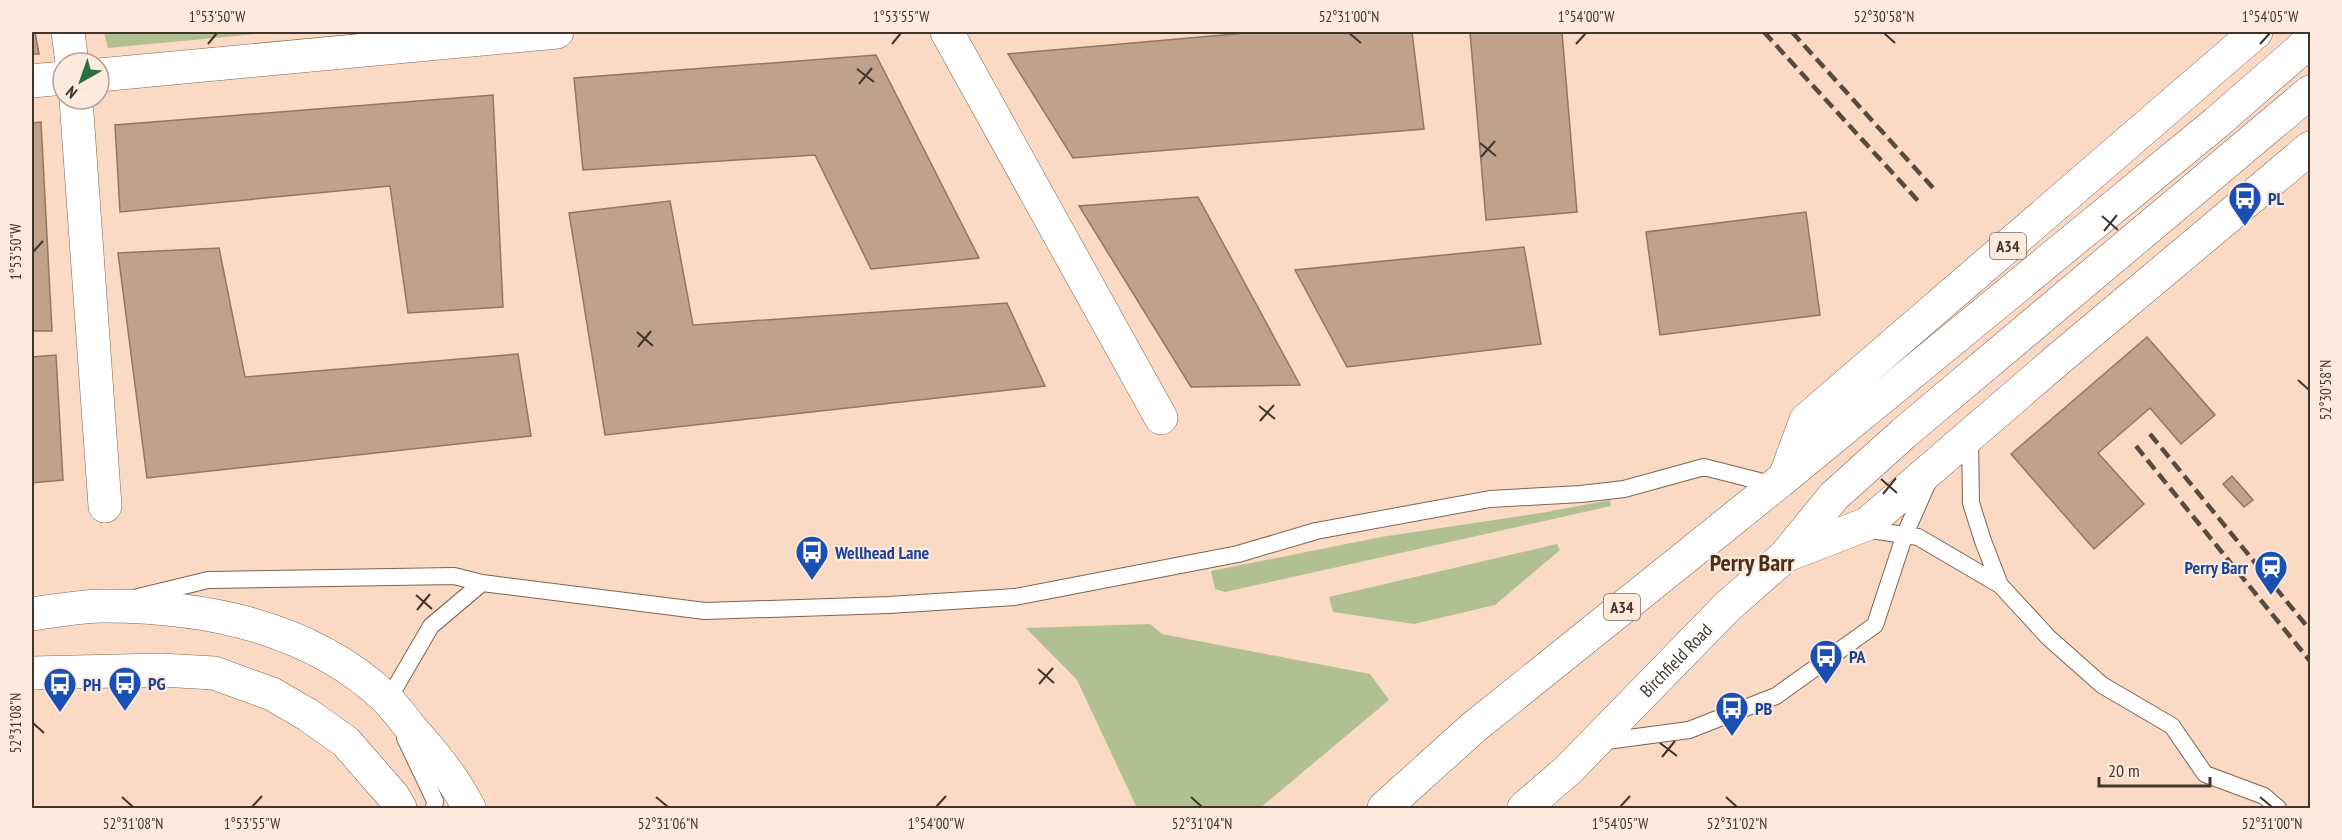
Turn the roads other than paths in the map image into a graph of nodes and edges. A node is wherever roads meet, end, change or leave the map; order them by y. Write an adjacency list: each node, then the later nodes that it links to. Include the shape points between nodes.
1 (68, 32): 6 (main road)
2 (557, 32): 7 (main road)
3 (947, 32): 13 (main road)
4 (2256, 32): 16 (main road, A34, via 1806,420)
5 (2310, 41): 16 (main road, A34, via 2216,123)
6 (70, 51)
7 (111, 74)
8 (51, 79): 9 (main road)
9 (32, 81)
10 (2310, 92): 20 (main road, via 1904,433 1834,496)
11 (77, 111): 17 (main road)
12 (2310, 148): 14 (main road)
13 (1161, 418)
14 (1970, 437): 15 (main road); 22 (lane, via 1971,503)
15 (1936, 466): 18 (main road, via 1867,524); 19 (lane)
16 (1778, 482): 21 (lane, via 1704,467 1624,489 1490,498 1316,531 1239,554 1015,597 705,611); 31 (main road, A34, via 1474,727)
17 (105, 506)
18 (1857, 528): 19 (lane); 20 (main road)
19 (1905, 534): 22 (lane, via 1918,537); 27 (lane, via 1875,625 1776,696 1689,729)
20 (1785, 555): 27 (main road, Birchfield Road)
21 (482, 583): 23 (lane, via 453,576 208,580); 26 (lane, via 431,626)
22 (2000, 585): 33 (lane, via 2049,638 2102,685 2172,726 2205,774 2264,796)
23 (102, 606): 24 (main road); 26 (main road, via 172,608 244,621 316,648)
24 (32, 614)
25 (32, 673): 28 (main road, via 214,673 272,694 346,741)
26 (387, 700): 29 (lane, via 435,801); 30 (main road, via 429,748)
27 (1595, 742): 32 (main road, Birchfield Road)
28 (400, 808)
29 (434, 808)
30 (469, 808)
31 (1384, 808)
32 (1524, 808)
33 (2278, 808)

